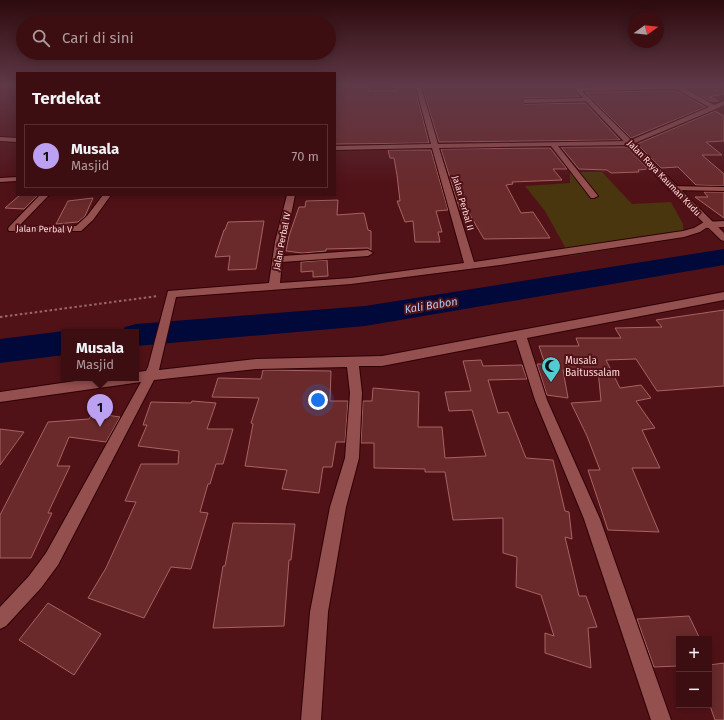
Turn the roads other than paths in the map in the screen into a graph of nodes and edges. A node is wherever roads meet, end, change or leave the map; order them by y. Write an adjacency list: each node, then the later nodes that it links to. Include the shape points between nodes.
1 (427, 118): 8 (street, Jalan Perbal II)
2 (605, 118): 6 (street, Jalan Raya Kauman Kudu)
3 (691, 118): 6 (street)
4 (0, 139): 5 (street)
5 (16, 140)
6 (630, 143): 7 (street); 12 (street, Jalan Raya Kauman Kudu)
7 (553, 144): 8 (street); 18 (street)
8 (436, 145): 9 (street); 24 (street, Jalan Perbal II)
9 (336, 148)
10 (15, 179): 11 (street); 13 (street)
11 (0, 180)
12 (672, 188): 14 (street); 20 (street, Jalan Raya Kauman Kudu)
13 (0, 189)
14 (724, 189)
15 (44, 196): 16 (street, Jalan Perbal V, via 12,229 78,229)
16 (106, 196)
17 (291, 196): 23 (street, Jalan Perbal IV)
18 (594, 196)
19 (724, 224): 20 (street)
20 (710, 225): 21 (street, Jalan Raya Kauman Kudu); 24 (street, via 684,234)
21 (724, 238)
22 (368, 253): 23 (street)
23 (278, 259): 25 (street, Jalan Perbal IV)
24 (470, 266): 25 (street, via 351,281)
25 (274, 287): 29 (street, via 172,294)
26 (724, 296): 27 (street)
27 (520, 335): 28 (street, via 390,360); 34 (street, via 541,400 592,519)
28 (353, 362): 29 (street, via 256,364); 33 (street, via 356,393 352,458 338,507 319,612)
29 (146, 373): 32 (street, via 52,559)
30 (111, 381): 31 (street)
31 (0, 397)
32 (0, 620)
33 (311, 720)
34 (661, 720)

